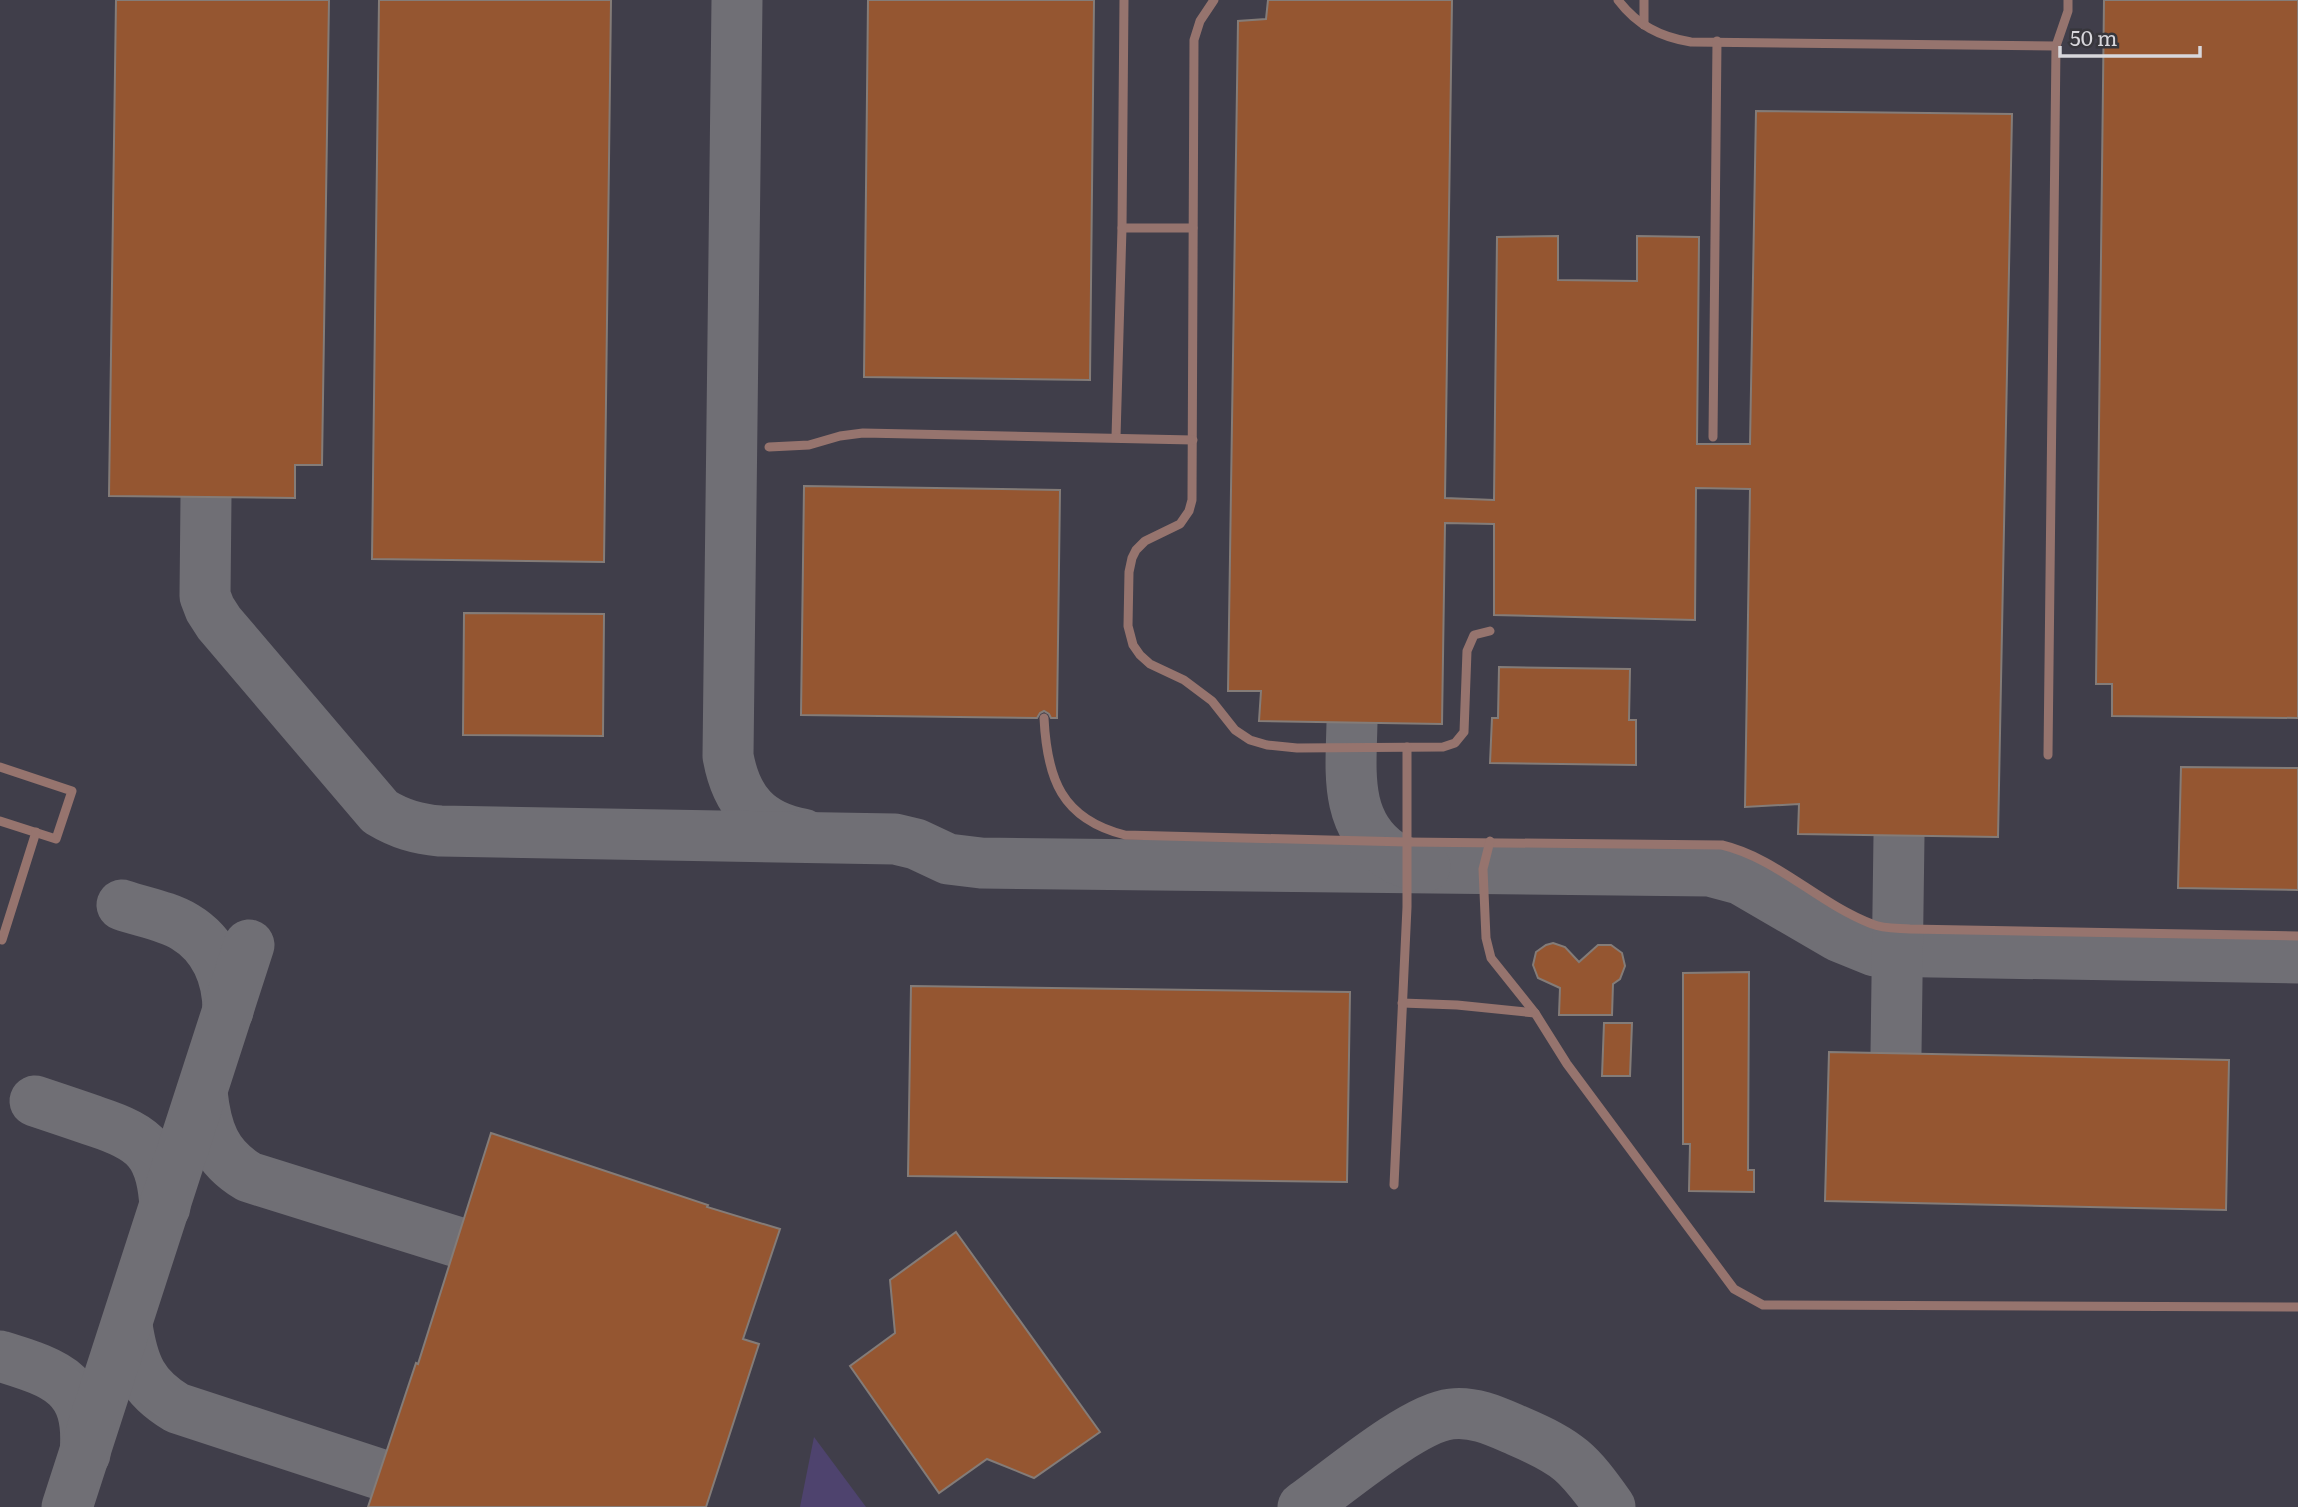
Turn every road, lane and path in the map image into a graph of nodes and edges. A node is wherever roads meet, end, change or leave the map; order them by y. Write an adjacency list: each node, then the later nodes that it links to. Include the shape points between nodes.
1 (1124, 0): 9 (lane)
2 (1214, 0): 10 (lane, via 1194,40)
3 (1618, 0): 6 (lane)
4 (1644, 0): 6 (lane)
5 (2068, 0): 8 (lane)
6 (1644, 25): 7 (lane, via 1669,38)
7 (1717, 41): 8 (lane); 12 (lane)
8 (2056, 46): 18 (lane)
9 (1122, 228): 10 (lane); 11 (lane)
10 (1193, 228): 13 (lane)
11 (1116, 437): 13 (lane); 14 (lane, via 863,433)
12 (1713, 437)
13 (1193, 440): 17 (lane, via 1189,511 1180,524 1145,541 1132,558 1128,626 1133,645 1150,664 1184,680 1212,701 1250,740 1297,748)
14 (769, 447)
15 (1490, 631): 17 (lane, via 1474,635 1467,651 1464,732 1455,743 1443,747)
16 (1044, 718): 23 (lane, via 1047,760 1063,797 1108,831 1147,836)
17 (1407, 747): 23 (lane)
18 (2048, 755)
19 (0, 768): 21 (lane, via 72,791 56,839)
20 (0, 821): 21 (lane)
21 (36, 832): 25 (lane)
22 (1490, 841): 23 (lane); 24 (lane, via 1722,845 1743,850 1875,926); 27 (lane, via 1483,869 1491,958)
23 (1406, 842): 26 (lane)
24 (2298, 936)
25 (2, 940)
26 (1402, 1003): 27 (lane); 28 (lane)
27 (1535, 1013): 29 (lane, via 1734,1289 1763,1305)
28 (1394, 1185)
29 (2298, 1307)

